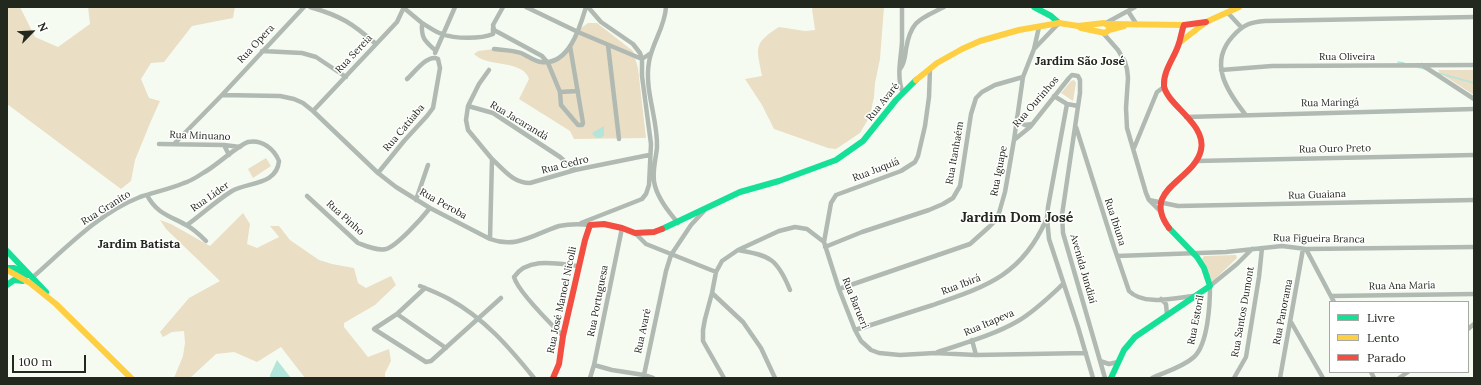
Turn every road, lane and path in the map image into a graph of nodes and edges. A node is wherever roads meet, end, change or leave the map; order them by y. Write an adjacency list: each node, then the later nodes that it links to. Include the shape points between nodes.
1 (304, 7): 32 (street, Rua Opera)
2 (310, 7): 27 (street, via 348,22)
3 (455, 7): 26 (street)
4 (503, 7): 22 (street)
5 (526, 7): 25 (street)
6 (587, 7): 25 (street); 36 (street, via 601,22 633,44)
7 (666, 7): 34 (street, via 662,29)
8 (902, 7): 43 (street)
9 (944, 7): 43 (street, via 914,25 909,34 905,60)
10 (1034, 7): 17 (main road)
11 (1135, 7): 14 (street)
12 (1239, 7): 15 (main road)
13 (404, 8): 18 (street); 27 (street, Rua Sereia, via 398,22)
14 (1128, 11): 19 (street); 23 (street)
15 (1228, 13): 21 (street); 24 (main road)
16 (1474, 17): 21 (street, via 1265,21)
17 (1059, 23): 20 (main road, Rua Avaré); 23 (main road, Rua Avaré); 31 (street, Rua Iguape)
18 (422, 24): 26 (street); 33 (street, via 421,33 424,41)
19 (1137, 25): 23 (main road, Rua Avaré); 24 (main road, Rua Avaré, via 1166,25)
20 (1038, 27): 31 (street, Rua Iguape); 40 (main road, Rua Avaré, via 1007,33 970,45)
21 (1241, 27): 42 (street, via 1225,47)
22 (493, 28): 26 (street, via 493,34 488,36 467,38); 37 (street, via 542,56)
23 (1105, 28): 73 (street, via 1127,69 1126,119)
24 (1186, 29): 50 (main road, via 1167,70)
25 (578, 32): 28 (street); 29 (street)
26 (443, 34): 33 (street)
27 (376, 44): 47 (street, Rua Sereia)
28 (608, 44): 36 (street); 67 (street)
29 (570, 46): 37 (street, via 557,60); 51 (street)
30 (494, 49): 37 (street, via 514,51 539,62)
31 (1034, 49): 46 (street, Rua Iguape)
32 (262, 51): 47 (street, via 316,57); 54 (street, Rua Opera)
33 (436, 51): 35 (street)
34 (651, 53): 36 (street); 92 (street, via 648,74 657,135 655,188)
35 (435, 57): 48 (street, via 426,60); 81 (street, Rua Catúaba, via 440,63 440,68 433,108)
36 (642, 58): 75 (street, via 651,144)
37 (548, 63): 52 (street)
38 (1422, 65): 39 (street, Rua Oliveira); 42 (street, Rua Oliveira, via 1272,66); 56 (street)
39 (1474, 65)
40 (930, 69): 45 (main road, Rua Avaré); 49 (street, Rua Juquiá)
41 (489, 70): 58 (street, via 478,84)
42 (1221, 70): 62 (street, via 1229,92)
43 (899, 71): 53 (street)
44 (1072, 75): 55 (street, Rua Ourinhos); 59 (street, Avenida Jundiaí, via 1076,75 1080,80)
45 (921, 76): 49 (street); 53 (main road, Rua Avaré)
46 (1023, 76): 63 (street, Rua Iguape); 102 (street, Rua Itanhaém, via 995,85 976,98 971,114 960,186 953,198 929,210)
47 (346, 78): 61 (street, Rua Sereia)
48 (407, 79)
49 (930, 83): 102 (street, Rua Juquiá, via 924,126 915,162 902,171 836,195 831,203)
50 (1164, 87): 64 (main road); 73 (street, via 1157,92)
51 (578, 91): 52 (street); 52 (street, via 582,125 578,125 561,104)
52 (560, 92)
53 (903, 93): 89 (main road, Rua Avaré, via 863,141 836,160 740,192)
54 (222, 95): 61 (street, Rua Peroba, via 280,96 303,103); 70 (street, Rua Opera)
55 (1054, 96): 57 (street); 65 (street, Rua Ourinhos)
56 (1474, 99)
57 (1067, 104): 59 (street); 91 (street)
58 (468, 106): 77 (street, via 468,130); 80 (street, Rua Jacarandá, via 493,114 560,157)
59 (1078, 106): 66 (street, Avenida Jundiaí)
60 (1474, 109): 62 (street, Rua Maringá)
61 (313, 111): 81 (street, Rua Peroba)
62 (1245, 114): 64 (street, Rua Maringá)
63 (1017, 117): 65 (street, via 1025,126); 68 (street, Rua Iguape)
64 (1186, 117): 78 (main road, via 1201,140 1201,149)
65 (1032, 124): 68 (street, Rua Ourinhos)
66 (1076, 125): 111 (street, Rua Ibiuna); 141 (street, Avenida Jundiaí, via 1062,227)
67 (620, 139)
68 (1014, 140): 120 (street, Rua Iguape, via 999,213 996,220 977,239 961,247)
69 (159, 144): 70 (street, Rua Minuano)
70 (174, 144): 71 (street, Rua Minuano)
71 (224, 145): 72 (street, Rua Minuano); 74 (street)
72 (240, 147): 74 (street, Rua Granito); 94 (street, Rua Líder, via 248,142 257,142 272,149 280,161 276,171 265,180 233,191)
73 (1134, 148): 85 (street)
74 (229, 155): 82 (street, Rua Granito, via 212,169 185,183)
75 (649, 155): 80 (street, Rua Cedro); 93 (street, via 648,189 642,199)
76 (1474, 155): 78 (street, Rua Ouro Preto)
77 (492, 159): 80 (street, Rua Cedro, via 516,181 522,183); 99 (street)
78 (1196, 161): 87 (main road, via 1164,195)
79 (428, 165): 84 (street)
80 (575, 170)
81 (378, 173): 84 (street, Rua Peroba)
82 (147, 195): 94 (street, via 152,205 162,213); 115 (street, Rua Granito, via 96,222)
83 (307, 196): 88 (street, Rua Pinho, via 358,243 384,249 395,244)
84 (416, 200): 88 (street, Rua Peroba)
85 (1149, 200): 87 (street, Rua Guaiana); 90 (street)
86 (1474, 200): 87 (street, Rua Guaiana, via 1178,206)
87 (1160, 203): 90 (main road)
88 (430, 208): 99 (street, Rua Peroba)
89 (706, 208): 92 (main road, Rua Avaré); 110 (street, Rua Avaré)
90 (1161, 214): 109 (main road, via 1166,224)
91 (1047, 218): 98 (street, Rua Ibirá); 100 (street)
92 (678, 223): 97 (main road, Rua Avaré, via 654,232)
93 (580, 224): 95 (street, Rua Peroba); 99 (street, Rua Peroba, via 561,226 507,243)
94 (187, 225): 101 (street)
95 (590, 225): 96 (main road, Rua Avaré, via 604,224); 112 (main road, Rua José Manoel Nicolli)
96 (622, 228): 97 (main road, Rua Avaré); 143 (street, Rua Portuguesa)
97 (635, 233): 110 (street, via 646,244)
98 (1040, 234): 100 (street); 134 (street, Rua Ibirá, via 1022,259 991,283 960,296)
99 (490, 239)
100 (1049, 239): 117 (street)
101 (206, 241)
102 (824, 244): 107 (street, via 807,229 795,227 779,231); 120 (street, Rua Barueri)
103 (1474, 247): 106 (street, Rua Figueira Branca)
104 (1262, 248): 105 (street, Rua Figueira Branca); 106 (street, Rua Figueira Branca, via 1282,246); 156 (street, Rua Santos Dumont, via 1246,356)
105 (1252, 249): 109 (street, Rua Figueira Branca); 119 (street)
106 (1305, 249): 125 (street); 133 (street, Rua Panorama)
107 (738, 250): 114 (street, via 722,262); 121 (street, via 765,256 776,263)
108 (7, 251): 115 (main road)
109 (1195, 253): 111 (street, Rua Figueira Branca); 119 (main road)
110 (671, 255): 114 (street); 144 (street, Rua Avaré)
111 (1117, 256): 127 (street, Rua Ibiuna, via 1126,285 1133,295)
112 (579, 266): 135 (main road, Rua José Manoel Nicolli); 135 (street, via 537,263 524,268 514,277 518,286 538,310)
113 (7, 269): 115 (main road, via 14,268); 116 (main road)
114 (716, 272): 122 (street)
115 (33, 277): 129 (main road)
116 (30, 283): 118 (main road, via 14,280); 129 (main road)
117 (1063, 284): 136 (street, Rua Itapeva, via 1035,310 1017,322); 139 (street)
118 (7, 285)
119 (1210, 286): 124 (main road); 155 (street, Rua Estoril, via 1209,308 1199,351 1186,363)
120 (839, 289): 134 (street, Rua Barueri)
121 (790, 290)
122 (712, 293): 150 (street, via 705,319 703,341); 151 (street, via 744,322 761,348)
123 (1474, 294): 125 (street, Rua Ana Maria)
124 (1193, 296): 127 (street, Rua Ibiuna); 131 (main road)
125 (1331, 296): 128 (street)
126 (501, 298): 132 (street)
127 (1161, 299): 131 (street, via 1166,304)
128 (1334, 301)
129 (56, 304): 145 (main road)
130 (396, 314): 132 (street, via 423,287 448,298); 137 (street); 137 (street, via 374,329 426,362 432,361)
131 (1167, 315): 142 (main road, via 1135,337)
132 (479, 318): 137 (street); 146 (street, via 503,341)
133 (1290, 322): 157 (street, Rua Panorama); 158 (street)
134 (855, 330): 138 (street, Rua Barueri, via 866,347 878,353)
135 (564, 336): 147 (main road, Rua José Manoel Nicolli, via 559,364)
136 (972, 340): 138 (street, Rua Itapeva); 140 (street)
137 (446, 348)
138 (935, 353): 140 (street, Rua Barueri)
139 (1086, 353): 140 (street, Rua Barueri); 152 (street)
140 (976, 355)
141 (1100, 361): 142 (street, via 1109,364); 153 (street, Avenida Jundiaí)
142 (1118, 362): 154 (main road)
143 (594, 365): 144 (street); 148 (street, Rua Portuguesa)
144 (644, 375): 149 (street)
145 (131, 378)
146 (534, 378)
147 (553, 378)
148 (590, 378)
149 (653, 378)
150 (724, 378)
151 (775, 378)
152 (1093, 378)
153 (1105, 378)
154 (1111, 378)
155 (1152, 378)
156 (1234, 378)
157 (1280, 378)
158 (1323, 378)

